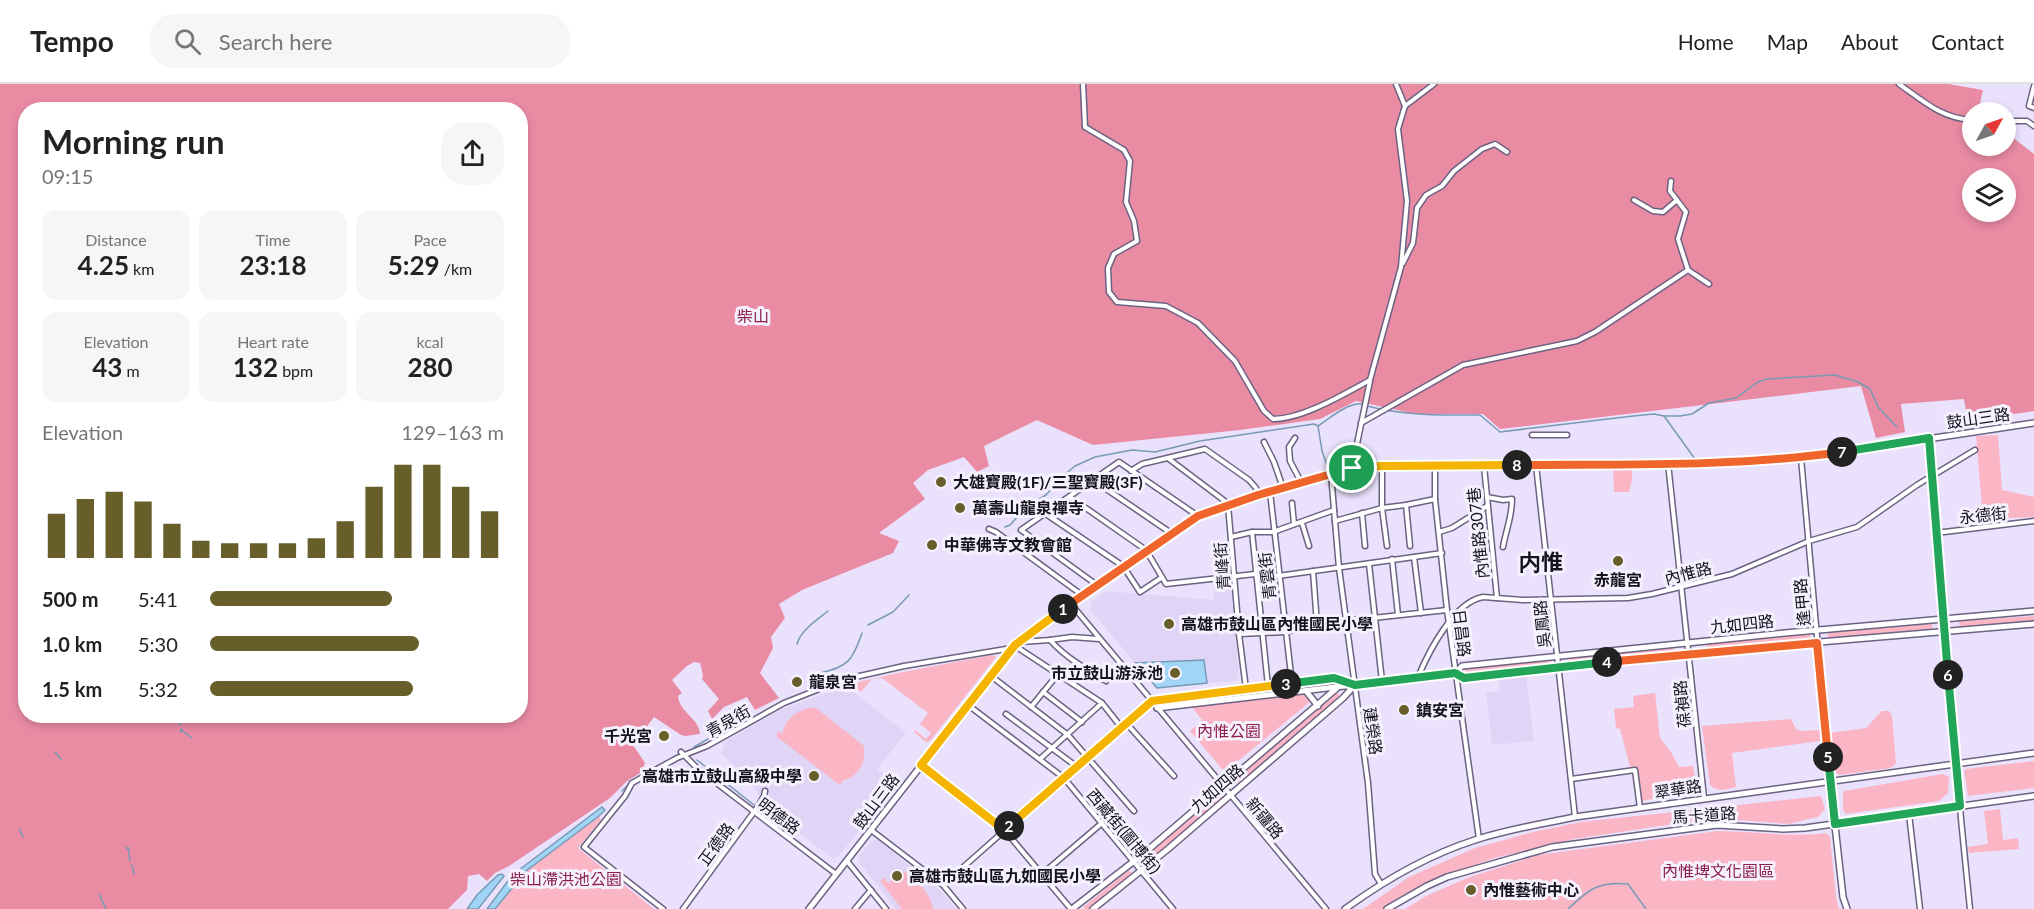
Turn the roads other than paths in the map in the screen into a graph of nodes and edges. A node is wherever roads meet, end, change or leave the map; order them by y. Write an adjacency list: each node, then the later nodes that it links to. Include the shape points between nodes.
1 (1083, 84): 18 (street, via 1085,127 1124,150 1130,161 1126,202 1137,241 1114,254 1108,268 1109,292 1117,302 1166,306 1198,323 1235,361 1264,411 1273,419 1285,419 1334,400)
2 (1396, 84): 6 (street)
3 (1434, 84): 6 (street)
4 (1899, 84): 8 (street, via 1936,111)
5 (2034, 86): 7 (street, via 2029,106)
6 (1405, 106): 15 (street, via 1398,129 1407,201)
7 (2034, 108)
8 (1962, 119)
9 (2016, 121): 10 (street)
10 (2034, 126)
11 (1507, 152): 15 (street, via 1495,144 1482,149 1442,186 1426,195 1417,207 1413,243)
12 (1671, 181): 14 (street, via 1670,191)
13 (1634, 200): 14 (street, via 1653,212 1663,212)
14 (1677, 200): 16 (street, via 1686,212 1677,239)
15 (1401, 267): 18 (street)
16 (1688, 270): 17 (street); 19 (street, via 1576,342 1463,365)
17 (1709, 284)
18 (1370, 380): 19 (street)
19 (1361, 423): 34 (street)
20 (2034, 423): 24 (street, 鼓山三路)
21 (1532, 435): 22 (street)
22 (1567, 435)
23 (1295, 438): 39 (street, via 1289,447 1290,461)
24 (1929, 438): 27 (street, 鼓山三路); 37 (street)
25 (1264, 442): 40 (street)
26 (1975, 450): 37 (street, 內惟路)
27 (1801, 458): 29 (street, 鼓山三路); 66 (street, 逢甲路)
28 (1168, 459): 35 (street, via 1142,464); 42 (street, via 1208,450 1249,480); 47 (street)
29 (1668, 464): 31 (street, 鼓山三路); 85 (street, 葆禎路)
30 (1435, 465): 32 (street, 鼓山三路); 33 (street, 鼓山三路); 45 (street, 日昌路)
31 (1536, 465): 33 (street, 鼓山三路); 88 (street, 吳鳳路)
32 (1382, 466): 34 (street, 鼓山三路); 50 (street)
33 (1484, 466): 44 (street, 內惟路307巷)
34 (1352, 468): 36 (street, 鼓山三路)
35 (1131, 471): 38 (street, via 1119,462); 54 (street)
36 (1330, 474): 39 (street, 鼓山三路); 51 (street, 建榮路)
37 (1931, 475): 63 (street); 66 (street, 內惟路, via 1857,526)
38 (1093, 480): 43 (street); 64 (street)
39 (1301, 482): 40 (street, 鼓山三路)
40 (1283, 488): 41 (street, 鼓山三路)
41 (1270, 492): 42 (street, 鼓山三路); 61 (street, 青雲街)
42 (1258, 495): 47 (street, 鼓山三路)
43 (1070, 497): 52 (street); 72 (street)
44 (1487, 497): 49 (street, 內惟路307巷); 71 (street, via 1512,499 1512,517)
45 (1435, 499): 48 (street); 62 (street, 日昌路)
46 (1292, 503): 58 (street)
47 (1229, 505): 54 (street, 鼓山三路); 65 (street, 青峰街)
48 (1406, 505): 50 (street); 70 (street)
49 (1487, 506): 62 (street); 87 (street, 內惟路307巷)
50 (1382, 508): 53 (street); 69 (street)
51 (1334, 510): 55 (street, 建榮路); 57 (street)
52 (1046, 513): 77 (street); 84 (street, via 1021,530)
53 (1362, 513): 55 (street); 68 (street)
54 (1198, 516): 64 (street, 鼓山三路)
55 (1335, 521): 78 (street, 建榮路)
56 (2034, 521): 63 (street, 永德街)
57 (1302, 523): 58 (street); 67 (street)
58 (1294, 524): 61 (street)
59 (989, 529): 86 (street)
60 (1252, 532): 61 (street); 65 (street); 80 (street)
61 (1273, 532): 81 (street, 青雲街)
62 (1439, 532): 73 (street, 日昌路)
63 (1936, 532): 95 (street)
64 (1171, 533): 72 (street, 鼓山三路)
65 (1231, 537): 82 (street, 青峰街)
66 (1809, 541): 85 (street, 內惟路, via 1732,574); 100 (street, 逢甲路)
67 (1309, 546)
68 (1365, 546)
69 (1387, 546)
70 (1410, 546)
71 (1503, 547)
72 (1146, 550): 77 (street, 鼓山三路); 83 (street)
73 (1442, 553): 74 (street); 90 (street, 日昌路)
74 (1414, 557): 75 (street); 92 (street)
75 (1392, 559): 76 (street); 93 (street)
76 (1369, 564): 78 (street); 94 (street)
77 (1123, 566): 83 (street, via 1140,592); 84 (street, 鼓山三路)
78 (1339, 568): 79 (street); 96 (street, 建榮路)
79 (1313, 571): 81 (street); 98 (street)
80 (1255, 574): 81 (street); 82 (street); 104 (street)
81 (1278, 576): 101 (street, 青雲街)
82 (1234, 577): 83 (street, via 1166,584); 103 (street, 青峰街)
83 (1161, 578)
84 (1097, 585): 86 (street, 鼓山三路)
85 (1681, 587): 88 (street, 內惟路, via 1628,598); 108 (street, 葆禎路)
86 (1082, 595): 89 (street, 鼓山三路)
87 (1497, 598): 88 (street, 內惟路); 97 (street, 內惟路, via 1473,598)
88 (1551, 599): 111 (street, 吳鳳路)
89 (1071, 604): 105 (street, 新疆路); 109 (street, 鼓山三路)
90 (1447, 610): 92 (street); 97 (street, 日昌路)
91 (2034, 611): 95 (street, 九如四路)
92 (1421, 613): 93 (street)
93 (1398, 615): 94 (street)
94 (1374, 618): 96 (street); 118 (street)
95 (1943, 619): 100 (street, 九如四路); 102 (street)
96 (1347, 621): 98 (street); 120 (street, 建榮路)
97 (1449, 623): 113 (street, 日昌路); 116 (street, 內惟路, via 1426,657)
98 (1317, 624): 101 (street)
99 (2034, 624): 102 (street, 九如四路)
100 (1817, 630): 107 (street, 逢甲路); 108 (street, 九如四路)
101 (1285, 632): 104 (street); 119 (street, 青雲街)
102 (1944, 632): 107 (street, 九如四路); 144 (street)
103 (1239, 634): 104 (street); 123 (street, 青峰街)
104 (1262, 634): 121 (street)
105 (1100, 639): 106 (street); 128 (street, 新疆路)
106 (1050, 640): 109 (street); 117 (street)
107 (1817, 643): 110 (street, 九如四路); 150 (street, 逢甲路)
108 (1687, 644): 110 (street, 葆禎路); 111 (street, 九如四路)
109 (1015, 645): 114 (street); 115 (street, 鼓山三路); 141 (street, 青泉街, via 842,680 784,703 707,746)
110 (1688, 653): 112 (street, 九如四路); 155 (street, 葆禎路)
111 (1557, 657): 112 (street, 吳鳳路); 113 (street, 九如四路, via 1462,666)
112 (1558, 667): 113 (street, 九如四路, via 1464,678); 149 (street, 吳鳳路)
113 (1455, 673): 116 (street, 九如四路); 166 (street, 日昌路)
114 (1058, 674): 125 (street); 129 (street)
115 (991, 676): 130 (street, 鼓山三路); 132 (street)
116 (1418, 677): 118 (street, 九如四路)
117 (1106, 681)
118 (1382, 681): 120 (street, 九如四路)
119 (1292, 684): 120 (street, 九如四路, via 1334,678); 121 (street, 九如四路); 126 (street, 青雲街)
120 (1355, 685): 122 (street, 九如四路); 153 (street, 九如四路); 172 (street, 建榮路, via 1375,874)
121 (1268, 687): 123 (street, 九如四路)
122 (1338, 687): 124 (street, 九如四路); 131 (street, 九如四路)
123 (1247, 688): 127 (street, 青峰街); 128 (street, 九如四路)
124 (1306, 691): 126 (street, 九如四路); 131 (street)
125 (1043, 692): 132 (street); 135 (street)
126 (1293, 692): 127 (street, 九如四路)
127 (1247, 697): 133 (street, 九如四路)
128 (1152, 701): 133 (street, 新疆路); 136 (street)
129 (1102, 703): 135 (street); 137 (street)
130 (968, 705): 143 (street, 西藏街(圖博街)); 145 (street, 鼓山三路)
131 (1318, 706): 151 (street, 九如四路)
132 (1031, 707): 138 (street)
133 (1157, 708): 151 (street, 新疆路)
134 (1006, 714): 139 (street)
135 (1082, 722): 138 (street)
136 (1126, 723): 137 (street); 147 (street)
137 (1121, 727): 142 (street)
138 (1068, 735): 139 (street); 142 (street)
139 (1052, 748): 143 (street); 146 (street)
140 (2034, 753): 144 (street, 翠華路)
141 (682, 754): 159 (street, 明德路); 175 (street, 青泉街, via 631,785 584,847)
142 (1086, 758): 146 (street); 158 (street)
143 (1040, 759): 148 (street, 西藏街(圖博街))
144 (1956, 764): 150 (street, 翠華路); 156 (street)
145 (921, 765): 164 (street, 鼓山三路); 165 (street)
146 (1076, 766): 148 (street)
147 (1174, 776)
148 (1064, 778): 162 (street, 西藏街(圖博街)); 165 (street)
149 (1571, 779): 157 (street, via 1635,770); 161 (street, 吳鳳路)
150 (1830, 781): 155 (street, 翠華路); 163 (street)
151 (1223, 786): 153 (street, 新疆路); 168 (street, 九如四路)
152 (765, 790): 159 (street, 正德路)
153 (1230, 795): 169 (street, 九如四路); 184 (street, 新疆路)
154 (2034, 796): 156 (street, 馬卡道路)
155 (1704, 798): 157 (street, 翠華路)
156 (1960, 806): 160 (street, 馬卡道路); 189 (street)
157 (1641, 808): 161 (street, 翠華路)
158 (1134, 811)
159 (754, 812): 170 (street, 明德路); 176 (street, 正德路)
160 (1909, 814): 163 (street, 馬卡道路); 188 (street)
161 (1575, 817): 166 (street, 翠華路)
162 (1102, 823): 168 (street, 西藏街(圖博街)); 171 (street)
163 (1835, 824): 186 (street, 馬卡道路, via 1783,830 1717,825 1552,847 1448,877); 187 (street)
164 (871, 830): 167 (street, 鼓山三路); 173 (street)
165 (1004, 830): 171 (street); 173 (street)
166 (1479, 839): 172 (street, 翠華路, via 1431,857)
167 (846, 861): 170 (street, 鼓山三路); 174 (street)
168 (1134, 862): 169 (street, 西藏街(圖博街)); 181 (street, 九如四路)
169 (1141, 870): 182 (street, 九如四路); 183 (street, 西藏街(圖博街))
170 (836, 874): 177 (street, 鼓山三路)
171 (1041, 874): 181 (street)
172 (1381, 884): 185 (street, 翠華路)
173 (943, 885): 180 (street)
174 (871, 890): 178 (street); 179 (street)
175 (663, 909)
176 (683, 909)
177 (808, 909)
178 (855, 909)
179 (886, 909)
180 (963, 909)
181 (1071, 909)
182 (1093, 909)
183 (1173, 909)
184 (1326, 909)
185 (1345, 909)
186 (1387, 909)
187 (1846, 909)
188 (1920, 909)
189 (1970, 909)

